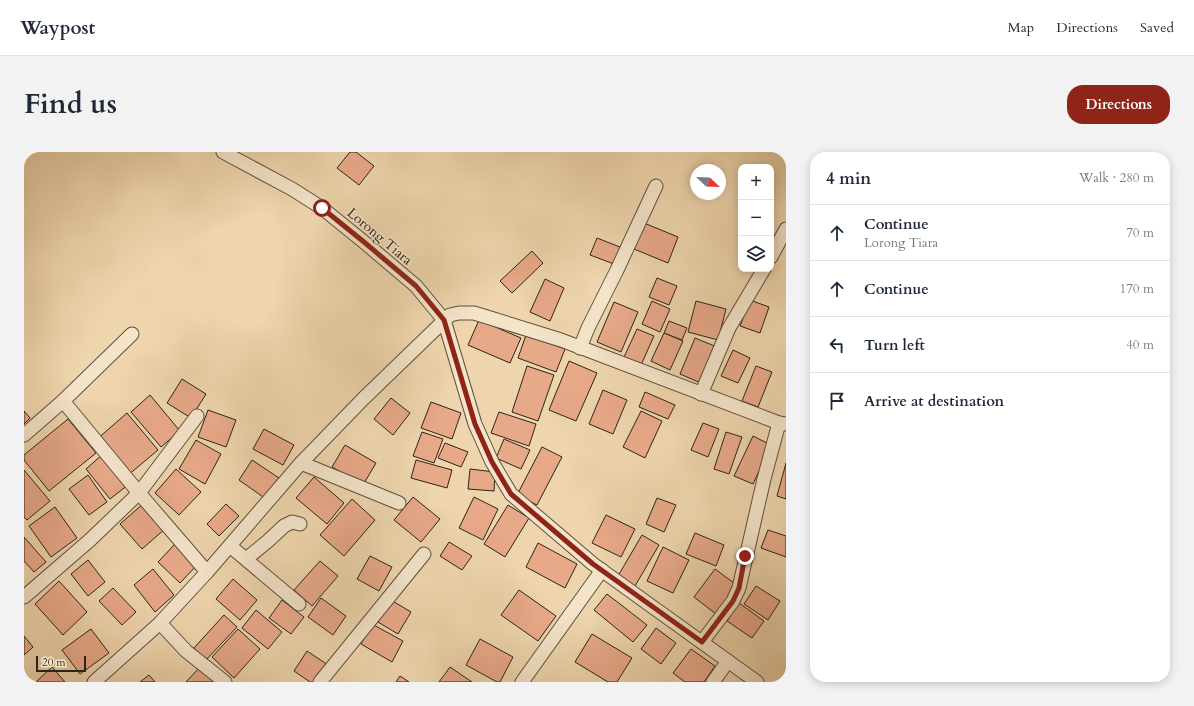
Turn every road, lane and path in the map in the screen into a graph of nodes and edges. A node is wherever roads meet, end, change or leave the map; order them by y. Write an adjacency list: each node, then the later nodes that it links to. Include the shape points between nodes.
1 (223, 152): 6 (street, Lorong Tiara, via 322,208 416,286)
2 (656, 186): 8 (street)
3 (786, 229): 4 (street)
4 (774, 251)
5 (762, 272): 9 (street, via 729,328)
6 (444, 320): 8 (street, via 454,314 474,313); 14 (street); 21 (street, via 475,424 492,462 511,494)
7 (132, 334): 10 (street)
8 (580, 348): 9 (street)
9 (701, 394): 12 (street)
10 (63, 401): 13 (street); 15 (street)
11 (197, 416): 15 (street)
12 (782, 424): 26 (street, via 764,479 739,588 733,601)
13 (24, 435)
14 (301, 463): 16 (street); 18 (street)
15 (139, 493): 22 (street); 23 (street)
16 (399, 502)
17 (300, 524): 20 (street, via 292,522 284,526)
18 (230, 546): 20 (street); 22 (street)
19 (424, 554): 30 (street)
20 (246, 559): 24 (street)
21 (602, 570): 26 (street); 31 (street)
22 (207, 572): 25 (street)
23 (24, 597)
24 (299, 604)
25 (160, 623): 28 (street); 29 (street, via 186,651)
26 (702, 642): 27 (street)
27 (728, 661): 32 (street); 33 (street)
28 (94, 682)
29 (226, 682)
30 (320, 682)
31 (522, 682)
32 (713, 682)
33 (758, 682)

